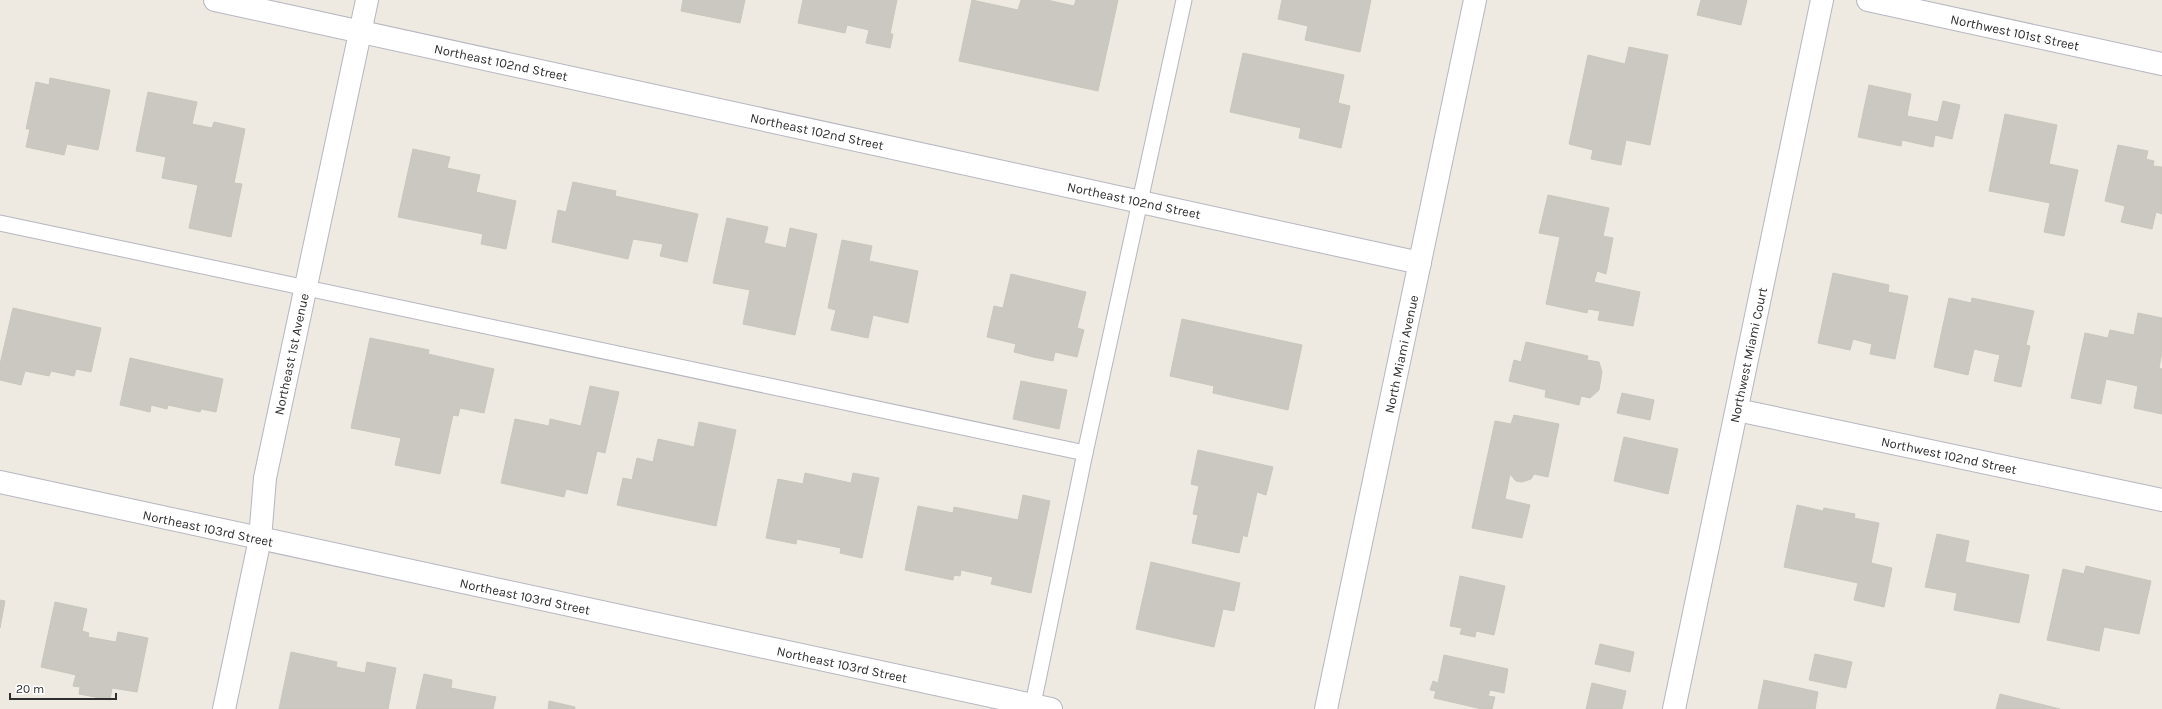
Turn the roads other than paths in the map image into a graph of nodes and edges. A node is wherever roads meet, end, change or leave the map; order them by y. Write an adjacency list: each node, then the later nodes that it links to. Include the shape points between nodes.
1 (215, 0): 7 (street, Northeast 102nd Street)
2 (367, 0): 7 (street, Northeast 1st Avenue)
3 (1184, 0): 9 (lane)
4 (1475, 0): 11 (street, North Miami Avenue)
5 (1822, 0): 13 (street, Northwest Miami Court)
6 (1868, 0): 8 (street, Northwest 101st Street)
7 (360, 31): 9 (street, Northeast 102nd Street); 12 (street, Northeast 1st Avenue)
8 (2162, 64)
9 (1140, 202): 11 (street, Northeast 102nd Street); 14 (lane)
10 (0, 223): 12 (lane)
11 (1420, 263): 20 (street, North Miami Avenue)
12 (305, 288): 14 (lane); 17 (street, Northeast 1st Avenue, via 265,478)
13 (1737, 410): 16 (street, Northwest 102nd Street); 21 (street, Northwest Miami Court)
14 (1085, 453): 18 (lane)
15 (0, 482): 17 (street, Northeast 103rd Street)
16 (2162, 500)
17 (260, 539): 18 (street, Northeast 103rd Street); 19 (street, Northeast 1st Avenue)
18 (1039, 708)
19 (224, 709)
20 (1326, 709)
21 (1674, 709)

